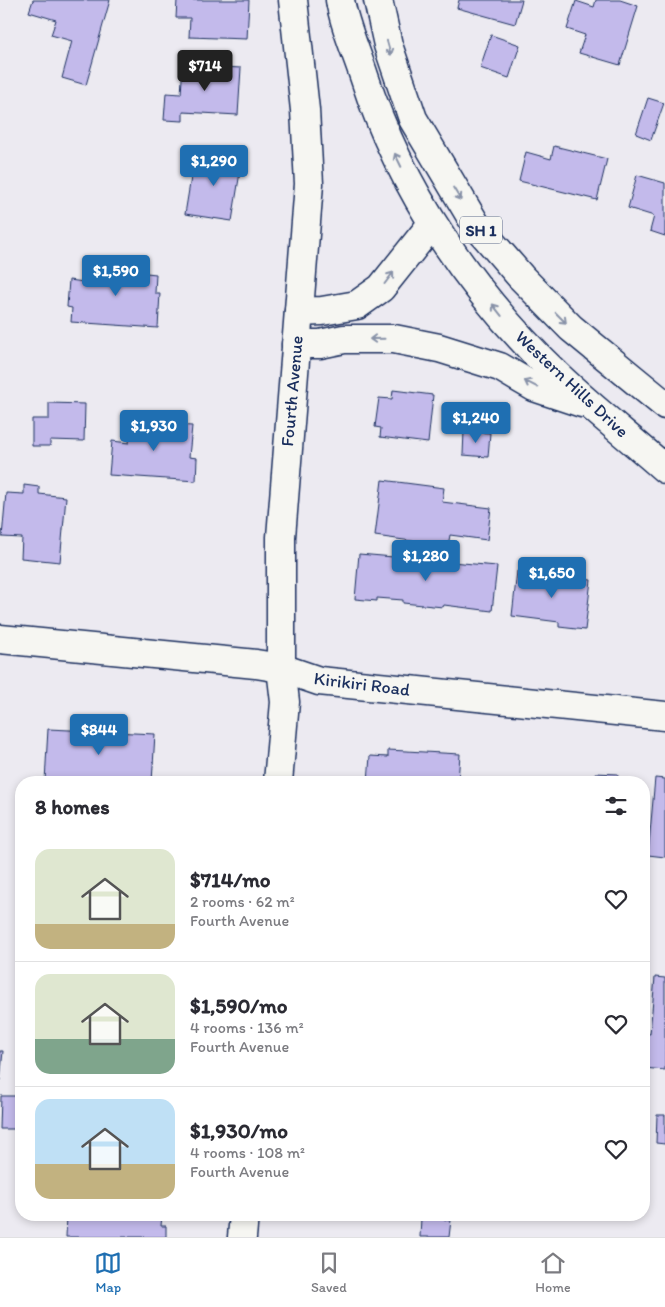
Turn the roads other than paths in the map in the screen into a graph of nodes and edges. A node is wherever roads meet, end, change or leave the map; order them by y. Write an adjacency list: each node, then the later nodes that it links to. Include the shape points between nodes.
1 (293, 0): 5 (main road, Fourth Avenue, via 310,184)
2 (340, 0): 4 (main road, Western Hills Drive / SH 1, one-way to 2, via 397,157 372,99)
3 (378, 0): 7 (main road, SH 1, one-way to 7, via 388,45 413,119 476,225 521,277 572,328)
4 (432, 224): 5 (main road, one-way to 4, via 357,305 381,288); 8 (main road, Western Hills Drive / SH 1, one-way to 4, via 506,322)
5 (299, 312): 6 (main road, Fourth Avenue)
6 (296, 344): 8 (main road, one-way to 6, via 534,387 500,367 412,342 344,339); 11 (main road, Fourth Avenue, via 281,537)
7 (665, 405)
8 (593, 407): 9 (main road, Western Hills Drive / SH 1)
9 (665, 469)
10 (0, 639): 11 (main road, Kirikiri Road)
11 (280, 668): 12 (main road, Kirikiri Road, via 319,681); 13 (main road, Fourth Avenue, via 285,702)
12 (665, 716)
13 (279, 776)
14 (243, 1221): 15 (main road)
15 (242, 1237)

